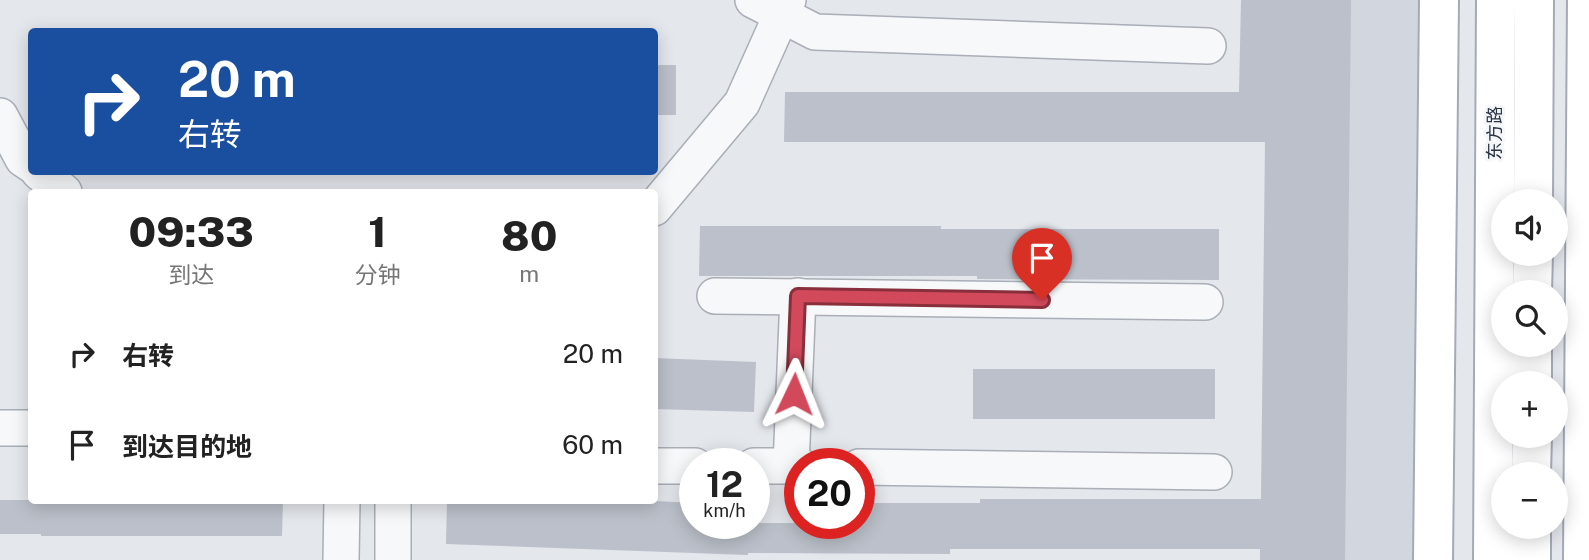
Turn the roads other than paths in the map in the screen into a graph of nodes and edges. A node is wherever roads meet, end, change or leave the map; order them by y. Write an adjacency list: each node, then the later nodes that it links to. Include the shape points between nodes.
1 (1440, 0): 28 (main road)
2 (1496, 0): 29 (main road, 东方路)
3 (1534, 0): 11 (main road)
4 (1587, 0): 31 (main road)
5 (774, 5): 6 (lane, via 815,32); 12 (lane, via 742,103)
6 (1208, 46)
7 (0, 116): 8 (lane)
8 (28, 163)
9 (43, 175): 10 (lane)
10 (60, 189)
11 (1533, 189)
12 (658, 203)
13 (715, 296): 14 (lane)
14 (798, 296): 15 (lane); 18 (lane)
15 (1205, 302)
16 (0, 428): 17 (lane)
17 (28, 428)
18 (796, 448)
19 (658, 466): 20 (lane)
20 (679, 466)
21 (875, 467): 22 (lane)
22 (1214, 472)
23 (342, 504): 26 (lane)
24 (393, 504): 27 (lane)
25 (1531, 539): 30 (main road)
26 (341, 560)
27 (393, 560)
28 (1433, 560)
29 (1493, 560)
30 (1531, 560)
31 (1583, 560)

